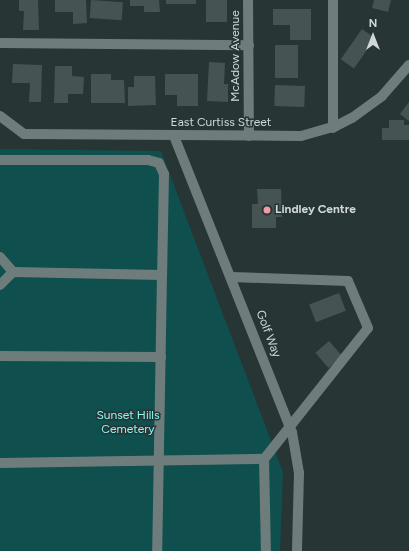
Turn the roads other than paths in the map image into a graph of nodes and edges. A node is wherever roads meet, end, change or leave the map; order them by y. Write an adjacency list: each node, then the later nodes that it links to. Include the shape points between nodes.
1 (248, 0): 4 (street, McAdow Avenue)
2 (333, 0): 7 (street)
3 (0, 43): 4 (street)
4 (249, 45): 9 (street, McAdow Avenue)
5 (409, 65): 7 (street, East Curtiss Street, via 382,96 352,118)
6 (0, 116): 8 (street, East Curtiss Street, via 24,134)
7 (333, 128): 9 (street, East Curtiss Street, via 301,136)
8 (174, 136): 9 (street, East Curtiss Street); 14 (street, Golf Way)
9 (249, 136)
10 (0, 160): 13 (street, via 148,160 159,163 164,174)
11 (0, 257): 12 (street)
12 (14, 272): 13 (street); 15 (street)
13 (162, 275): 17 (street)
14 (231, 277): 18 (street, Golf Way); 18 (street, via 348,282 368,328)
15 (0, 285)
16 (0, 356): 17 (street)
17 (161, 357): 20 (street)
18 (290, 428): 19 (street); 24 (street, Golf Way, via 299,473)
19 (264, 459): 20 (street); 23 (street)
20 (159, 460): 21 (street); 22 (street)
21 (0, 463)
22 (157, 551)
23 (266, 551)
24 (298, 551)

